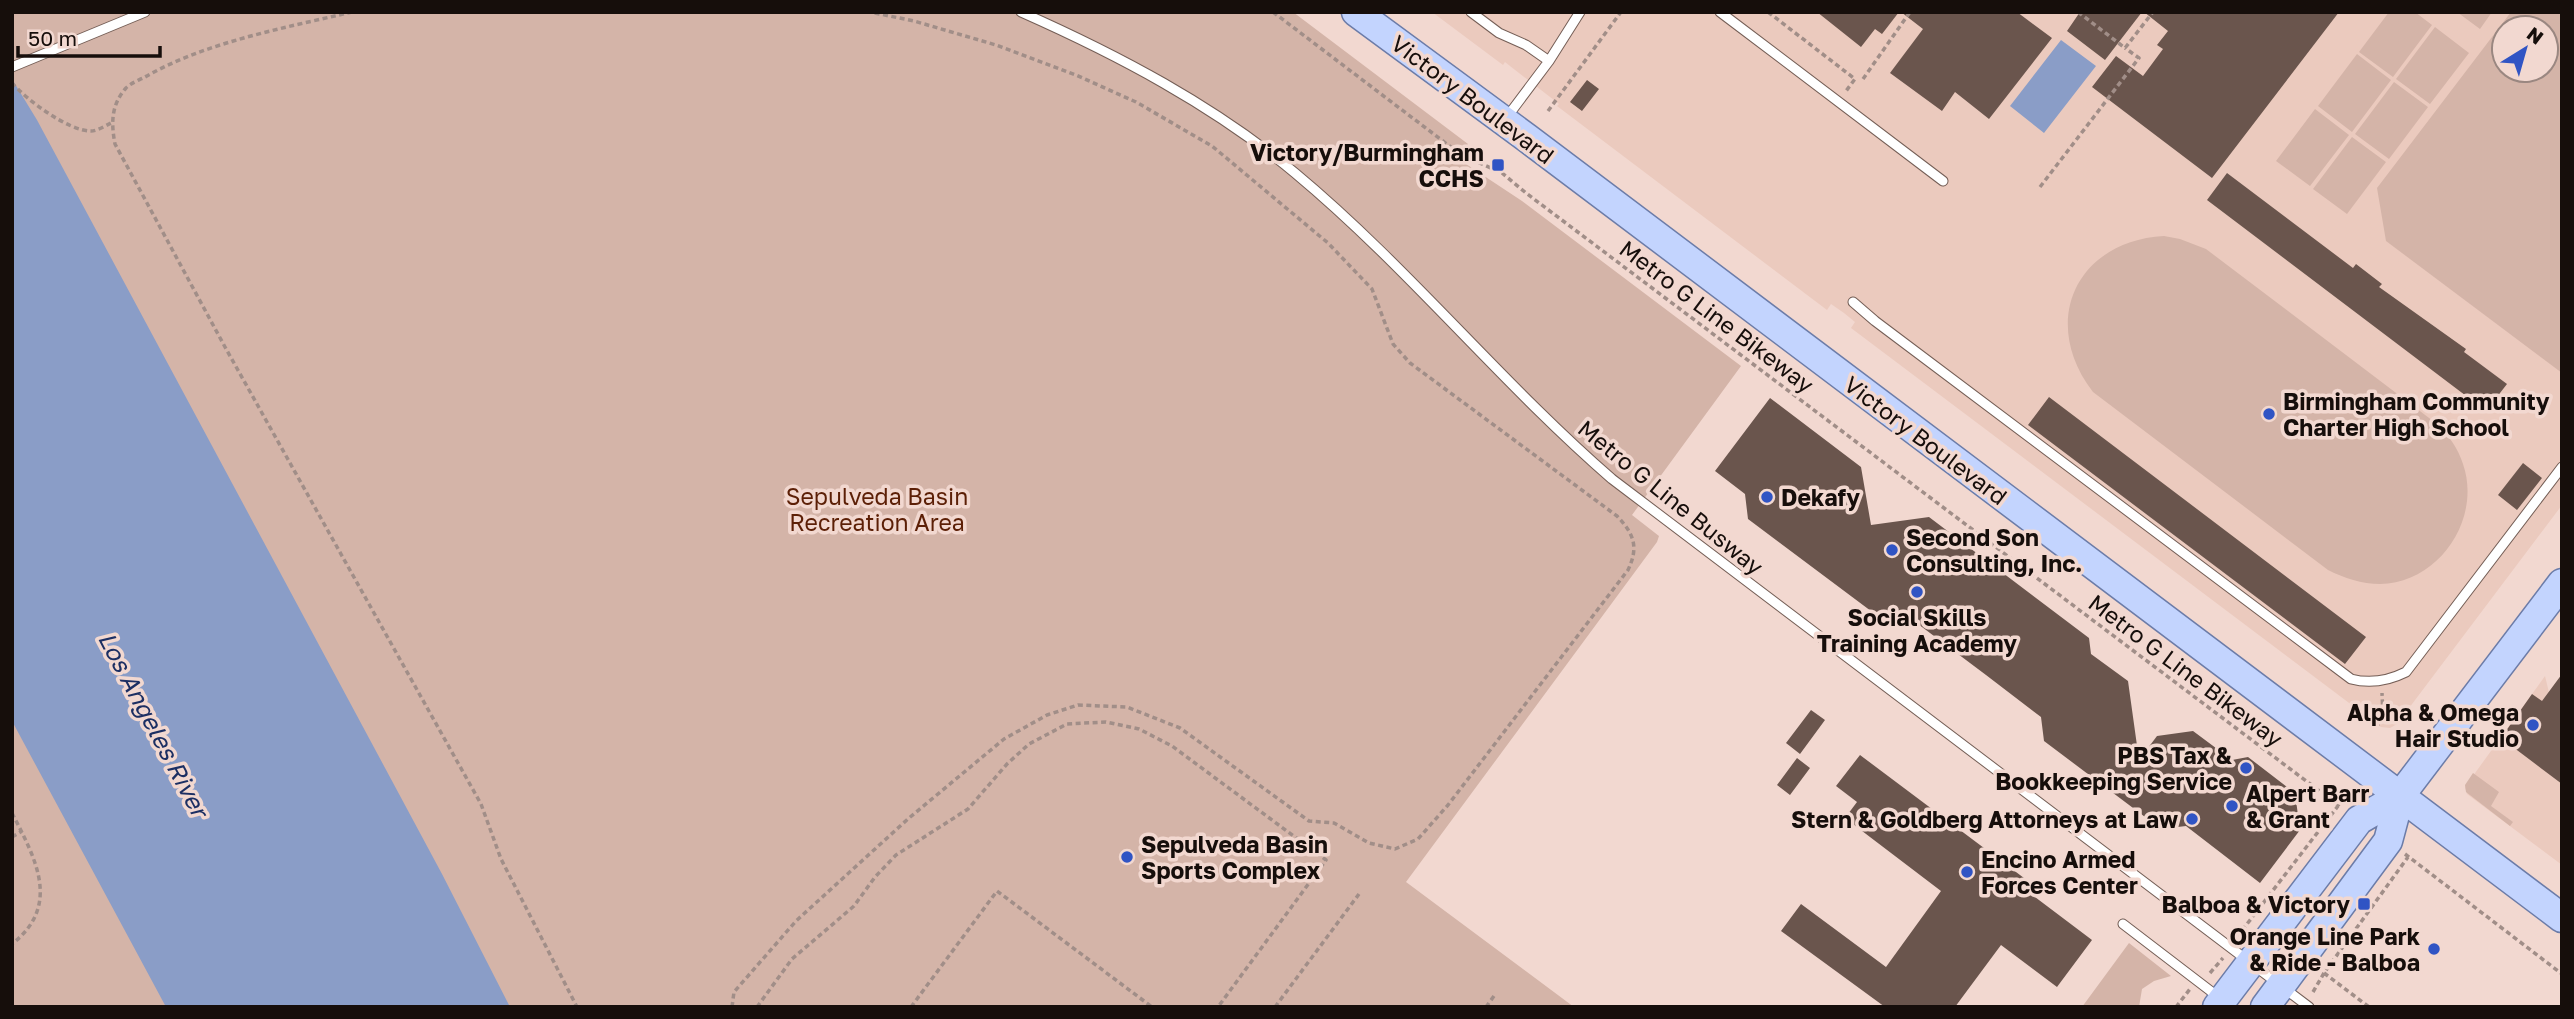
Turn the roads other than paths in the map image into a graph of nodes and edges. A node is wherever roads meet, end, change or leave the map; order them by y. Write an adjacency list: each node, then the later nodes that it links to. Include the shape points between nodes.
1 (145, 12): 8 (lane)
2 (1021, 12): 17 (lane, Metro G Line Busway, via 1185,95 1293,172 1612,479)
3 (1356, 12): 9 (main road, Victory Boulevard)
4 (1471, 12): 7 (lane)
5 (1580, 12): 7 (lane)
6 (1720, 12): 10 (lane)
7 (1549, 61): 9 (lane)
8 (12, 67)
9 (1503, 121): 14 (main road, Victory Boulevard)
10 (1943, 181)
11 (1853, 302): 12 (lane, via 2351,678 2366,683 2393,678 2416,661)
12 (2562, 467)
13 (2562, 583): 14 (main road)
14 (2400, 796): 15 (main road, Victory Boulevard); 17 (main road, via 2359,820); 18 (main road, via 2388,841)
15 (2562, 918)
16 (2123, 924): 19 (lane)
17 (2251, 962): 18 (lane, Metro G Line Busway); 19 (main road)
18 (2273, 996): 20 (lane, Metro G Line Busway)
19 (2220, 1003)
20 (2309, 1007)

